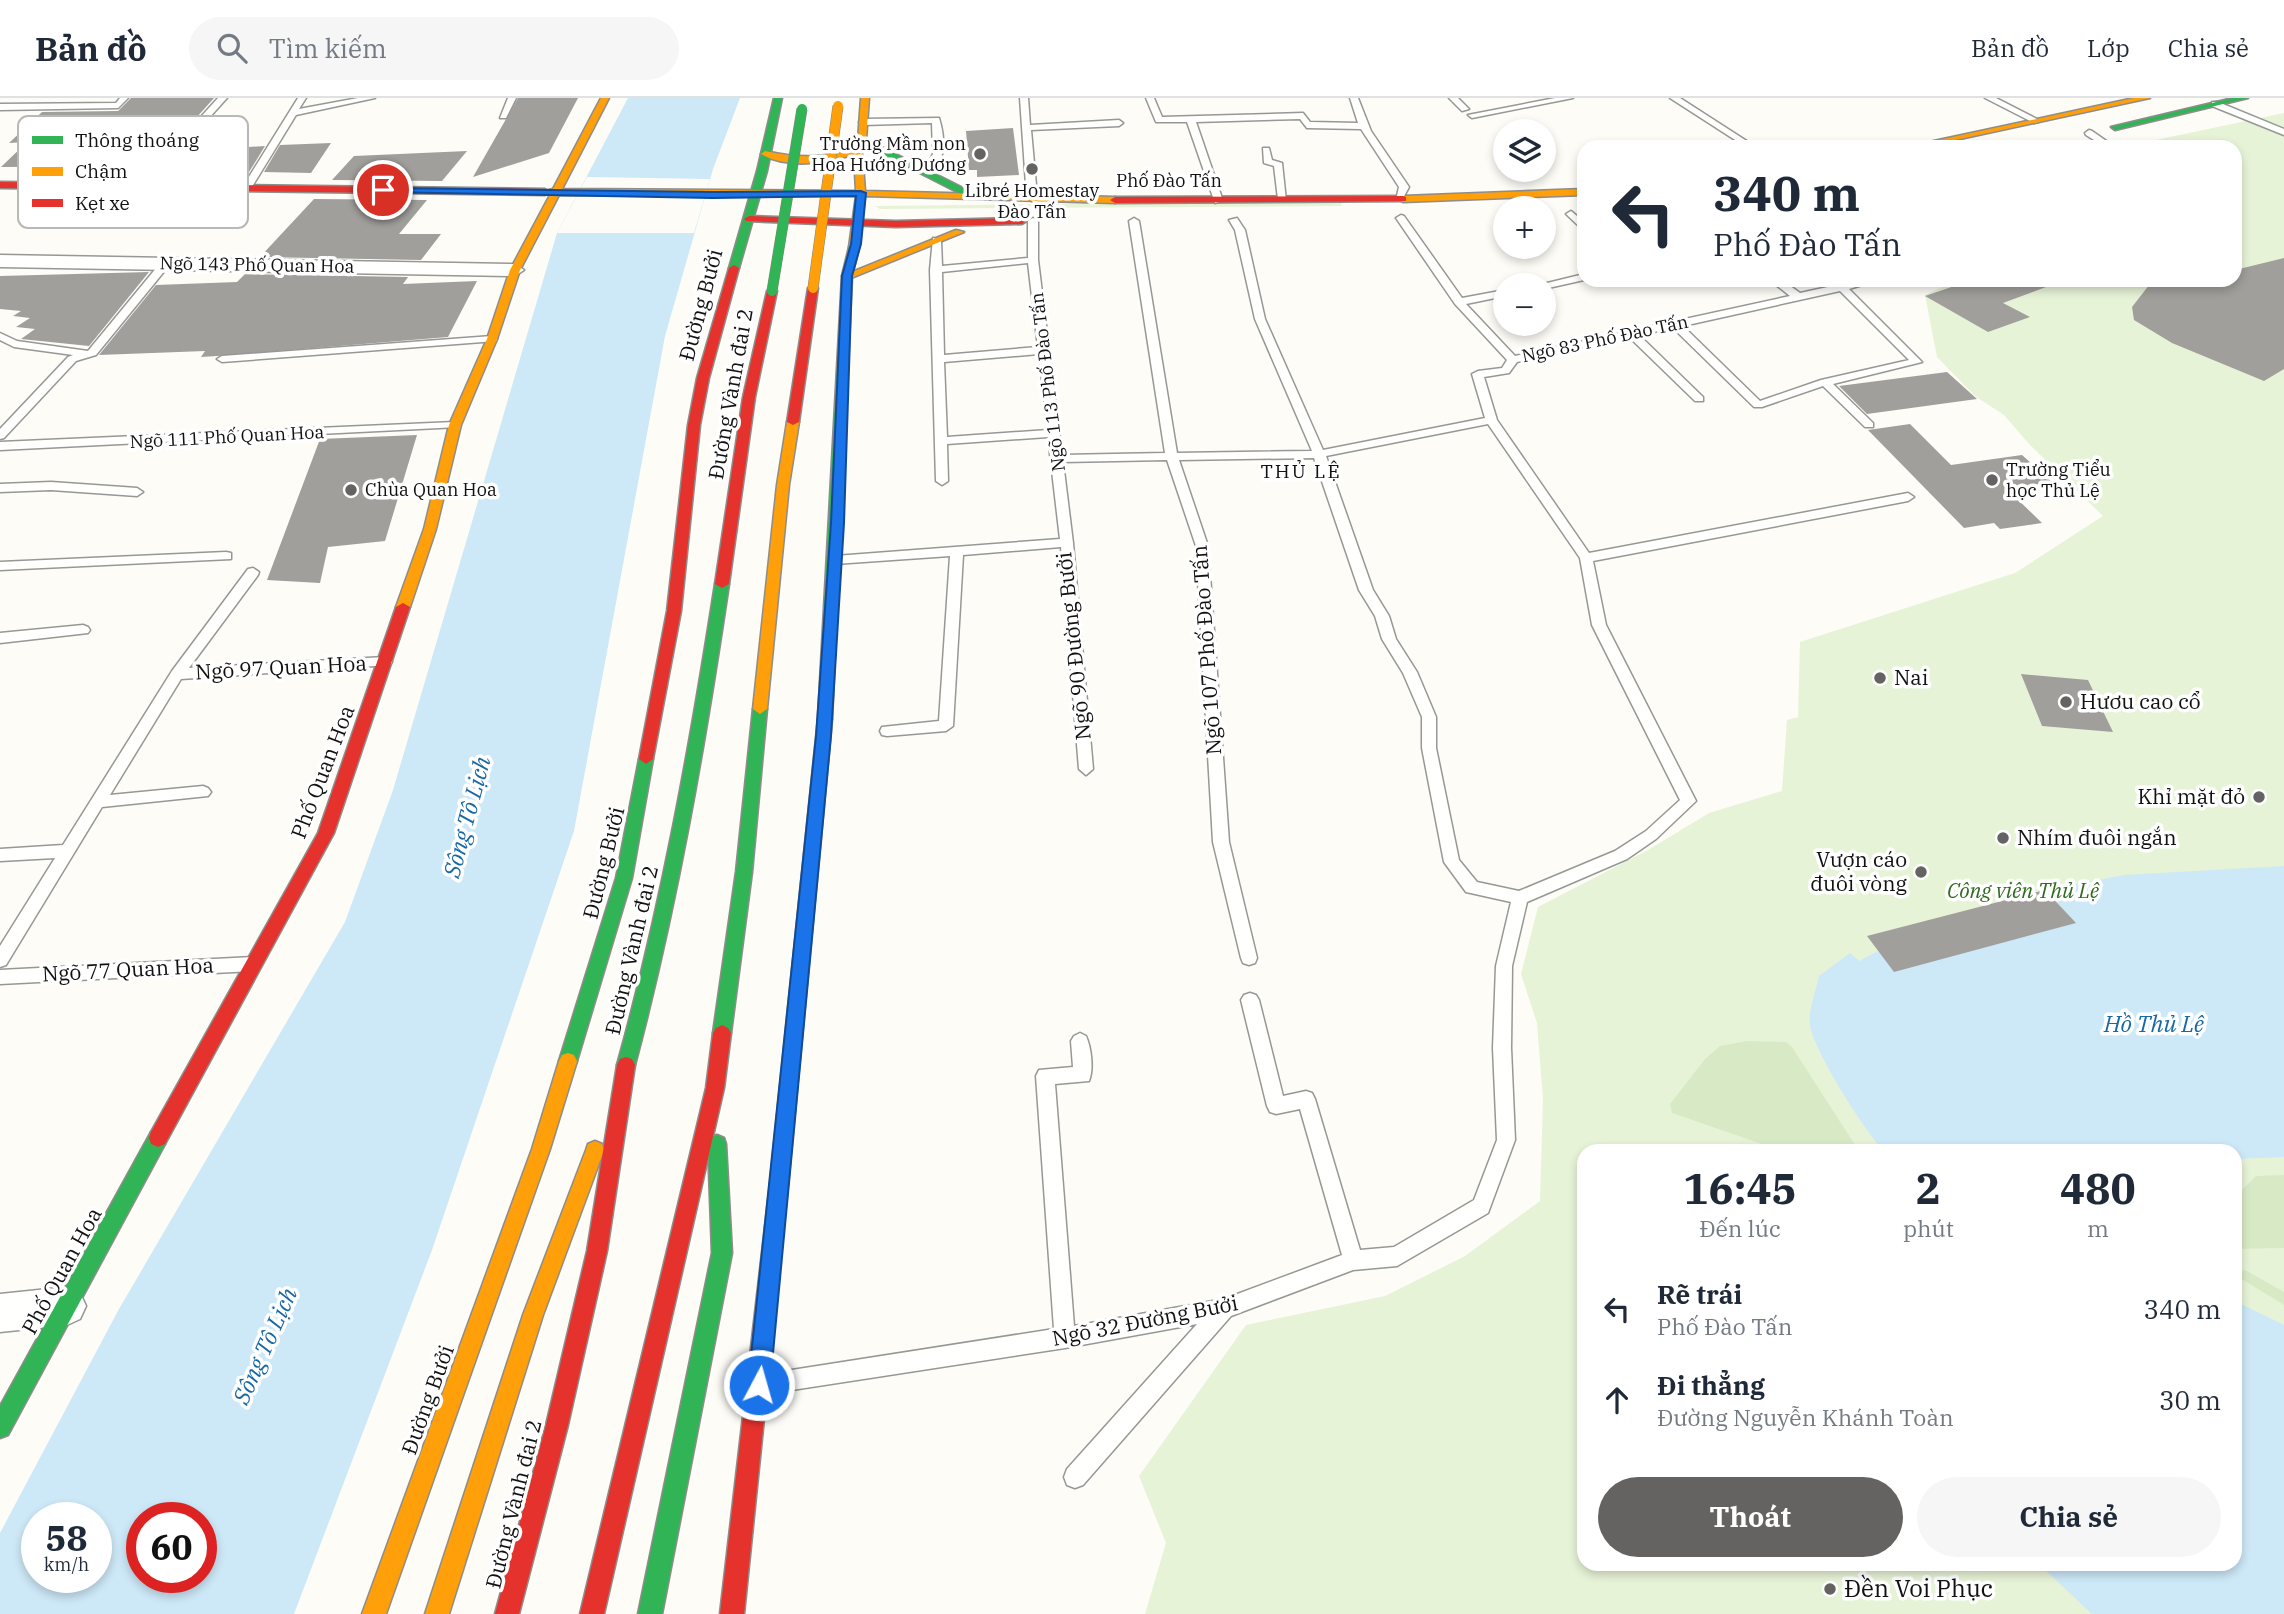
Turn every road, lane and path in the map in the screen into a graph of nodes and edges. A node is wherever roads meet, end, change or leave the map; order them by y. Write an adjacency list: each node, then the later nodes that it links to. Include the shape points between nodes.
1 (124, 98): 23 (lane, via 118,104)
2 (223, 98): 25 (lane)
3 (302, 98): 24 (lane)
4 (371, 98): 24 (lane)
5 (512, 98): 26 (lane)
6 (605, 98): 43 (main road, Phố Quan Hoa)
7 (778, 98): 44 (main road, Đường Bưởi)
8 (865, 98): 30 (main road)
9 (1024, 98): 33 (lane)
10 (1150, 98): 27 (lane, via 1159,120)
11 (1354, 98): 32 (lane)
12 (1453, 98): 13 (lane, via 1468,112)
13 (1569, 98)
14 (1695, 98): 18 (lane)
15 (1989, 98): 29 (lane)
16 (2146, 98): 20 (main road)
17 (2244, 98): 22 (main road)
18 (1678, 100): 38 (lane)
19 (839, 102): 136 (main road, bridge, via 783,485 744,872)
20 (2107, 102): 29 (main road)
21 (804, 104): 135 (main road, Đường Vành đai 2, bridge, via 749,397 700,734 650,980)
22 (2215, 104): 34 (lane); 36 (main road)
23 (0, 107)
24 (294, 113): 50 (lane)
25 (207, 116)
26 (503, 116)
27 (1191, 120): 28 (lane, via 1261,116); 61 (lane)
28 (1263, 120): 32 (lane, via 1303,116 1307,125); 35 (lane)
29 (2037, 121): 39 (main road)
30 (863, 122): 41 (main road); 46 (lane, via 936,120 940,152)
31 (1119, 123): 33 (lane)
32 (1362, 126): 58 (lane, via 1404,187)
33 (1027, 128): 60 (lane)
34 (2284, 132)
35 (1265, 133)
36 (2089, 133): 37 (main road); 40 (lane)
37 (2067, 137)
38 (1741, 140)
39 (1944, 140)
40 (2100, 140)
41 (860, 145): 44 (main road, via 833,161 805,163); 46 (main road); 55 (main road)
42 (1266, 150): 59 (lane, via 1269,163 1278,163)
43 (577, 152): 45 (main road); 54 (main road, Phố Quan Hoa)
44 (765, 154): 56 (main road, Đường Bưởi)
45 (550, 161)
46 (928, 172): 57 (main road)
47 (522, 174): 52 (main road)
48 (0, 185): 49 (main road, Phố Đào Tấn)
49 (18, 185)
50 (248, 186)
51 (248, 188): 52 (main road, Phố Đào Tấn)
52 (505, 192): 54 (main road, Phố Đào Tấn)
53 (1577, 192): 58 (main road, Phố Đào Tấn)
54 (555, 193): 56 (main road, Phố Đào Tấn); 62 (main road, Phố Quan Hoa)
55 (861, 193): 56 (main road, Phố Đào Tấn); 57 (main road, Phố Đào Tấn); 71 (main road)
56 (755, 195): 66 (main road, Đường Bưởi)
57 (969, 195): 60 (main road, Phố Đào Tấn)
58 (1399, 198): 59 (main road, Phố Đào Tấn); 64 (main road)
59 (1283, 199): 61 (main road, Phố Đào Tấn)
60 (1035, 200): 61 (main road, Phố Đào Tấn)
61 (1219, 201)
62 (536, 213): 63 (main road); 76 (main road, Phố Quan Hoa)
63 (567, 214)
64 (1394, 218): 65 (main road); 85 (lane, Ngõ 83 Phố Đào Tấn)
65 (1420, 218)
66 (741, 219): 71 (main road); 145 (main road, Đường Bưởi, via 694,425 674,611 624,877 541,1149)
67 (1234, 220): 104 (lane, via 1260,319)
68 (1040, 221): 70 (main road); 73 (lane, Ngõ 113 Phố Đào Tấn)
69 (1134, 221): 105 (lane, Ngõ 107 Phố Đào Tấn)
70 (984, 222): 71 (main road); 72 (main road)
71 (859, 223): 78 (main road)
72 (936, 240): 77 (lane); 78 (main road)
73 (1033, 260): 77 (lane); 90 (lane, Ngõ 113 Phố Đào Tấn)
74 (0, 261): 75 (street, Ngõ 143 Phố Quan Hoa)
75 (166, 263): 76 (street, Ngõ 143 Phố Quan Hoa); 91 (lane)
76 (515, 270): 89 (main road, Phố Quan Hoa)
77 (935, 270): 93 (lane)
78 (847, 276): 115 (main road)
79 (1577, 278): 80 (lane)
80 (1556, 283)
81 (1785, 287): 84 (lane)
82 (1842, 287): 84 (lane, Ngõ 83 Phố Đào Tấn); 95 (lane, via 1917,362)
83 (1493, 295): 85 (lane)
84 (1797, 296): 86 (lane, Ngõ 83 Phố Đào Tấn)
85 (1460, 302): 94 (lane, Ngõ 83 Phố Đào Tấn)
86 (1675, 324): 87 (lane, Ngõ 83 Phố Đào Tấn); 95 (lane, via 1758,405)
87 (1631, 333): 94 (lane, Ngõ 83 Phố Đào Tấn); 96 (lane)
88 (0, 336): 91 (lane, via 27,346)
89 (492, 339): 92 (lane); 98 (main road, Phố Quan Hoa)
90 (1044, 350): 93 (lane); 100 (lane, Ngõ 113 Phố Đào Tấn)
91 (92, 354): 101 (lane, via 72,359)
92 (222, 359)
93 (938, 359): 102 (lane)
94 (1513, 360): 97 (lane, via 1505,371 1478,374)
95 (1825, 382): 99 (lane)
96 (1699, 400)
97 (1491, 420): 104 (lane); 114 (lane)
98 (455, 425): 103 (lane, Ngõ 111 Phố Quan Hoa); 120 (main road, Phố Quan Hoa, via 430,529)
99 (1869, 425)
100 (1054, 433): 102 (lane); 106 (lane, Ngõ 113 Phố Đào Tấn)
101 (0, 436)
102 (941, 441): 107 (lane)
103 (0, 446)
104 (1318, 454): 105 (lane); 128 (lane, via 1366,590 1429,718 1429,748 1452,862 1472,887)
105 (1172, 458): 106 (lane); 129 (lane, Ngõ 107 Phố Đào Tấn, via 1202,545 1221,842)
106 (1057, 460): 111 (lane, Ngõ 113 Phố Đào Tấn)
107 (942, 481)
108 (0, 488): 109 (lane)
109 (137, 492)
110 (1908, 497): 114 (lane)
111 (1067, 543): 112 (lane, Ngõ 90 Đường Bưởi); 123 (lane, Ngõ 90 Đường Bưởi)
112 (957, 551): 115 (lane, Ngõ 90 Đường Bưởi); 122 (lane, via 946,726)
113 (226, 556): 116 (lane)
114 (1586, 558): 128 (lane, via 1599,625 1688,800 1651,835 1621,855)
115 (835, 560): 142 (main road, via 824,736)
116 (0, 566)
117 (253, 572): 121 (lane)
118 (83, 630): 119 (lane)
119 (0, 638)
120 (385, 662): 121 (lane, Ngõ 97 Quan Hoa); 131 (main road, Phố Quan Hoa, via 326,833)
121 (177, 674): 125 (lane)
122 (887, 731)
123 (1086, 769)
124 (203, 792): 125 (lane)
125 (97, 802): 126 (lane)
126 (66, 851): 127 (lane); 130 (lane)
127 (0, 855)
128 (1520, 898): 137 (lane, Ngõ 32 Đường Bưởi, via 1504,966 1506,1140 1481,1206 1397,1256)
129 (1249, 958)
130 (0, 960)
131 (255, 964): 132 (lane, Ngõ 77 Quan Hoa); 138 (main road, Phố Quan Hoa)
132 (0, 977)
133 (1250, 1000): 137 (lane, via 1276,1106 1306,1099)
134 (1080, 1041): 141 (lane, via 1083,1075 1045,1076)
135 (621, 1082): 146 (main road, via 533,1315); 147 (main road, Đường Vành đai 2, via 597,1251)
136 (715, 1088): 148 (main road); 149 (main road, via 722,1253)
137 (1353, 1260): 139 (lane, Ngõ 32 Đường Bưởi)
138 (66, 1306): 140 (street); 143 (main road, Phố Quan Hoa)
139 (1224, 1309): 141 (lane, Ngõ 32 Đường Bưởi); 144 (lane)
140 (0, 1313)
141 (1065, 1338): 142 (lane, Ngõ 32 Đường Bưởi)
142 (759, 1385): 150 (main road)
143 (0, 1427)
144 (1076, 1477)
145 (374, 1614)
146 (437, 1614)
147 (508, 1614)
148 (592, 1614)
149 (650, 1614)
150 (732, 1614)

